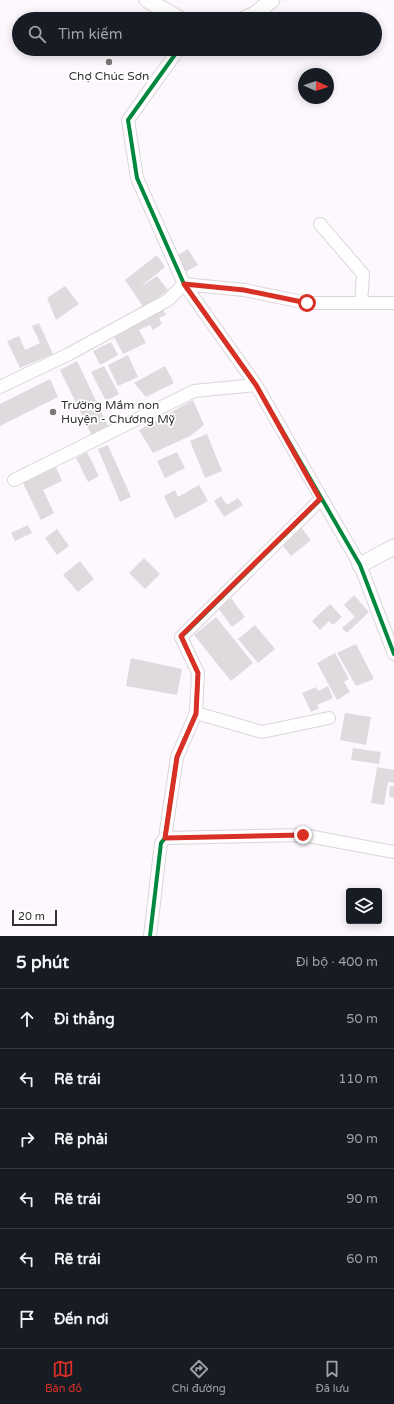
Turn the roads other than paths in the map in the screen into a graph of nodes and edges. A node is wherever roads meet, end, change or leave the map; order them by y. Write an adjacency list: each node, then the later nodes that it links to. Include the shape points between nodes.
1 (147, 0): 3 (street)
2 (272, 0): 4 (street)
3 (168, 12)
4 (257, 12)
5 (175, 56): 7 (street, via 128,120 137,178)
6 (320, 224): 9 (street, via 362,274)
7 (184, 284): 9 (street, via 244,290 307,303); 10 (street); 11 (street, via 168,300 70,354)
8 (394, 302): 9 (street)
9 (361, 303)
10 (256, 385): 12 (street, via 194,391); 13 (street)
11 (0, 387)
12 (14, 480)
13 (320, 499): 15 (street); 17 (street, via 181,636 198,673)
14 (394, 547): 15 (street)
15 (360, 565): 16 (street)
16 (394, 654)
17 (196, 714): 18 (street, via 262,732); 19 (street, via 177,757)
18 (329, 718)
19 (165, 838): 20 (street, via 303,835); 21 (street, via 161,844)
20 (394, 852)
21 (150, 936)

